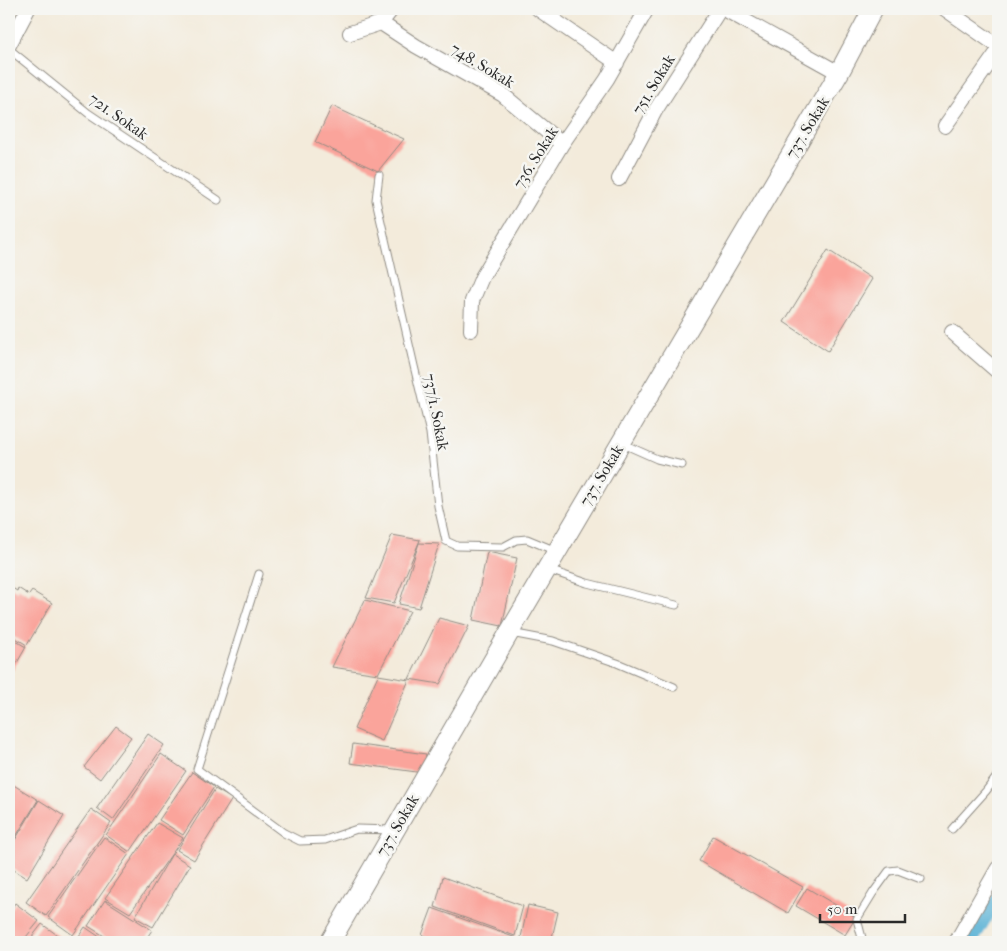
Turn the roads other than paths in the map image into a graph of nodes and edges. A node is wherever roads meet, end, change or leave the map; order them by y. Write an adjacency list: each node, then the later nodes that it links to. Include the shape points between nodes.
1 (28, 9): 11 (street)
2 (392, 9): 8 (street)
3 (538, 9): 13 (street)
4 (647, 9): 13 (street, 736. Sokak)
5 (722, 9): 14 (street); 18 (street, 751. Sokak, via 655,111)
6 (873, 9): 14 (street, 737. Sokak)
7 (945, 9): 10 (street)
8 (382, 23): 9 (street); 16 (street, 748. Sokak, via 503,95)
9 (350, 33)
10 (998, 46)
11 (9, 47): 19 (lane, 721. Sokak, via 88,113)
12 (998, 50): 15 (street)
13 (617, 63): 16 (street, 736. Sokak)
14 (839, 74): 23 (street, 737. Sokak)
15 (945, 126)
16 (562, 144): 20 (street, 736. Sokak, via 482,277 472,302)
17 (379, 175): 25 (lane, 737/1. Sokak, via 376,200 430,433 438,506 446,541 456,546 503,547 516,540 527,539)
18 (619, 179)
19 (218, 200)
20 (471, 330)
21 (952, 332): 22 (street)
22 (998, 372)
23 (621, 442): 24 (lane, via 657,459); 25 (street, 737. Sokak)
24 (682, 465)
25 (557, 551): 26 (street, 737. Sokak)
26 (546, 569): 28 (lane, via 587,583); 29 (street, 737. Sokak)
27 (259, 574): 33 (lane, via 198,769 276,828 300,842 324,840 358,829)
28 (676, 605)
29 (508, 633): 30 (lane, via 553,641); 33 (street, 737. Sokak)
30 (674, 687)
31 (998, 775): 32 (lane)
32 (952, 829)
33 (394, 830): 36 (street, 737. Sokak)
34 (998, 868): 38 (street)
35 (921, 879): 37 (lane, via 898,870 889,871 857,919)
36 (330, 942)
37 (863, 942)
38 (956, 942)

